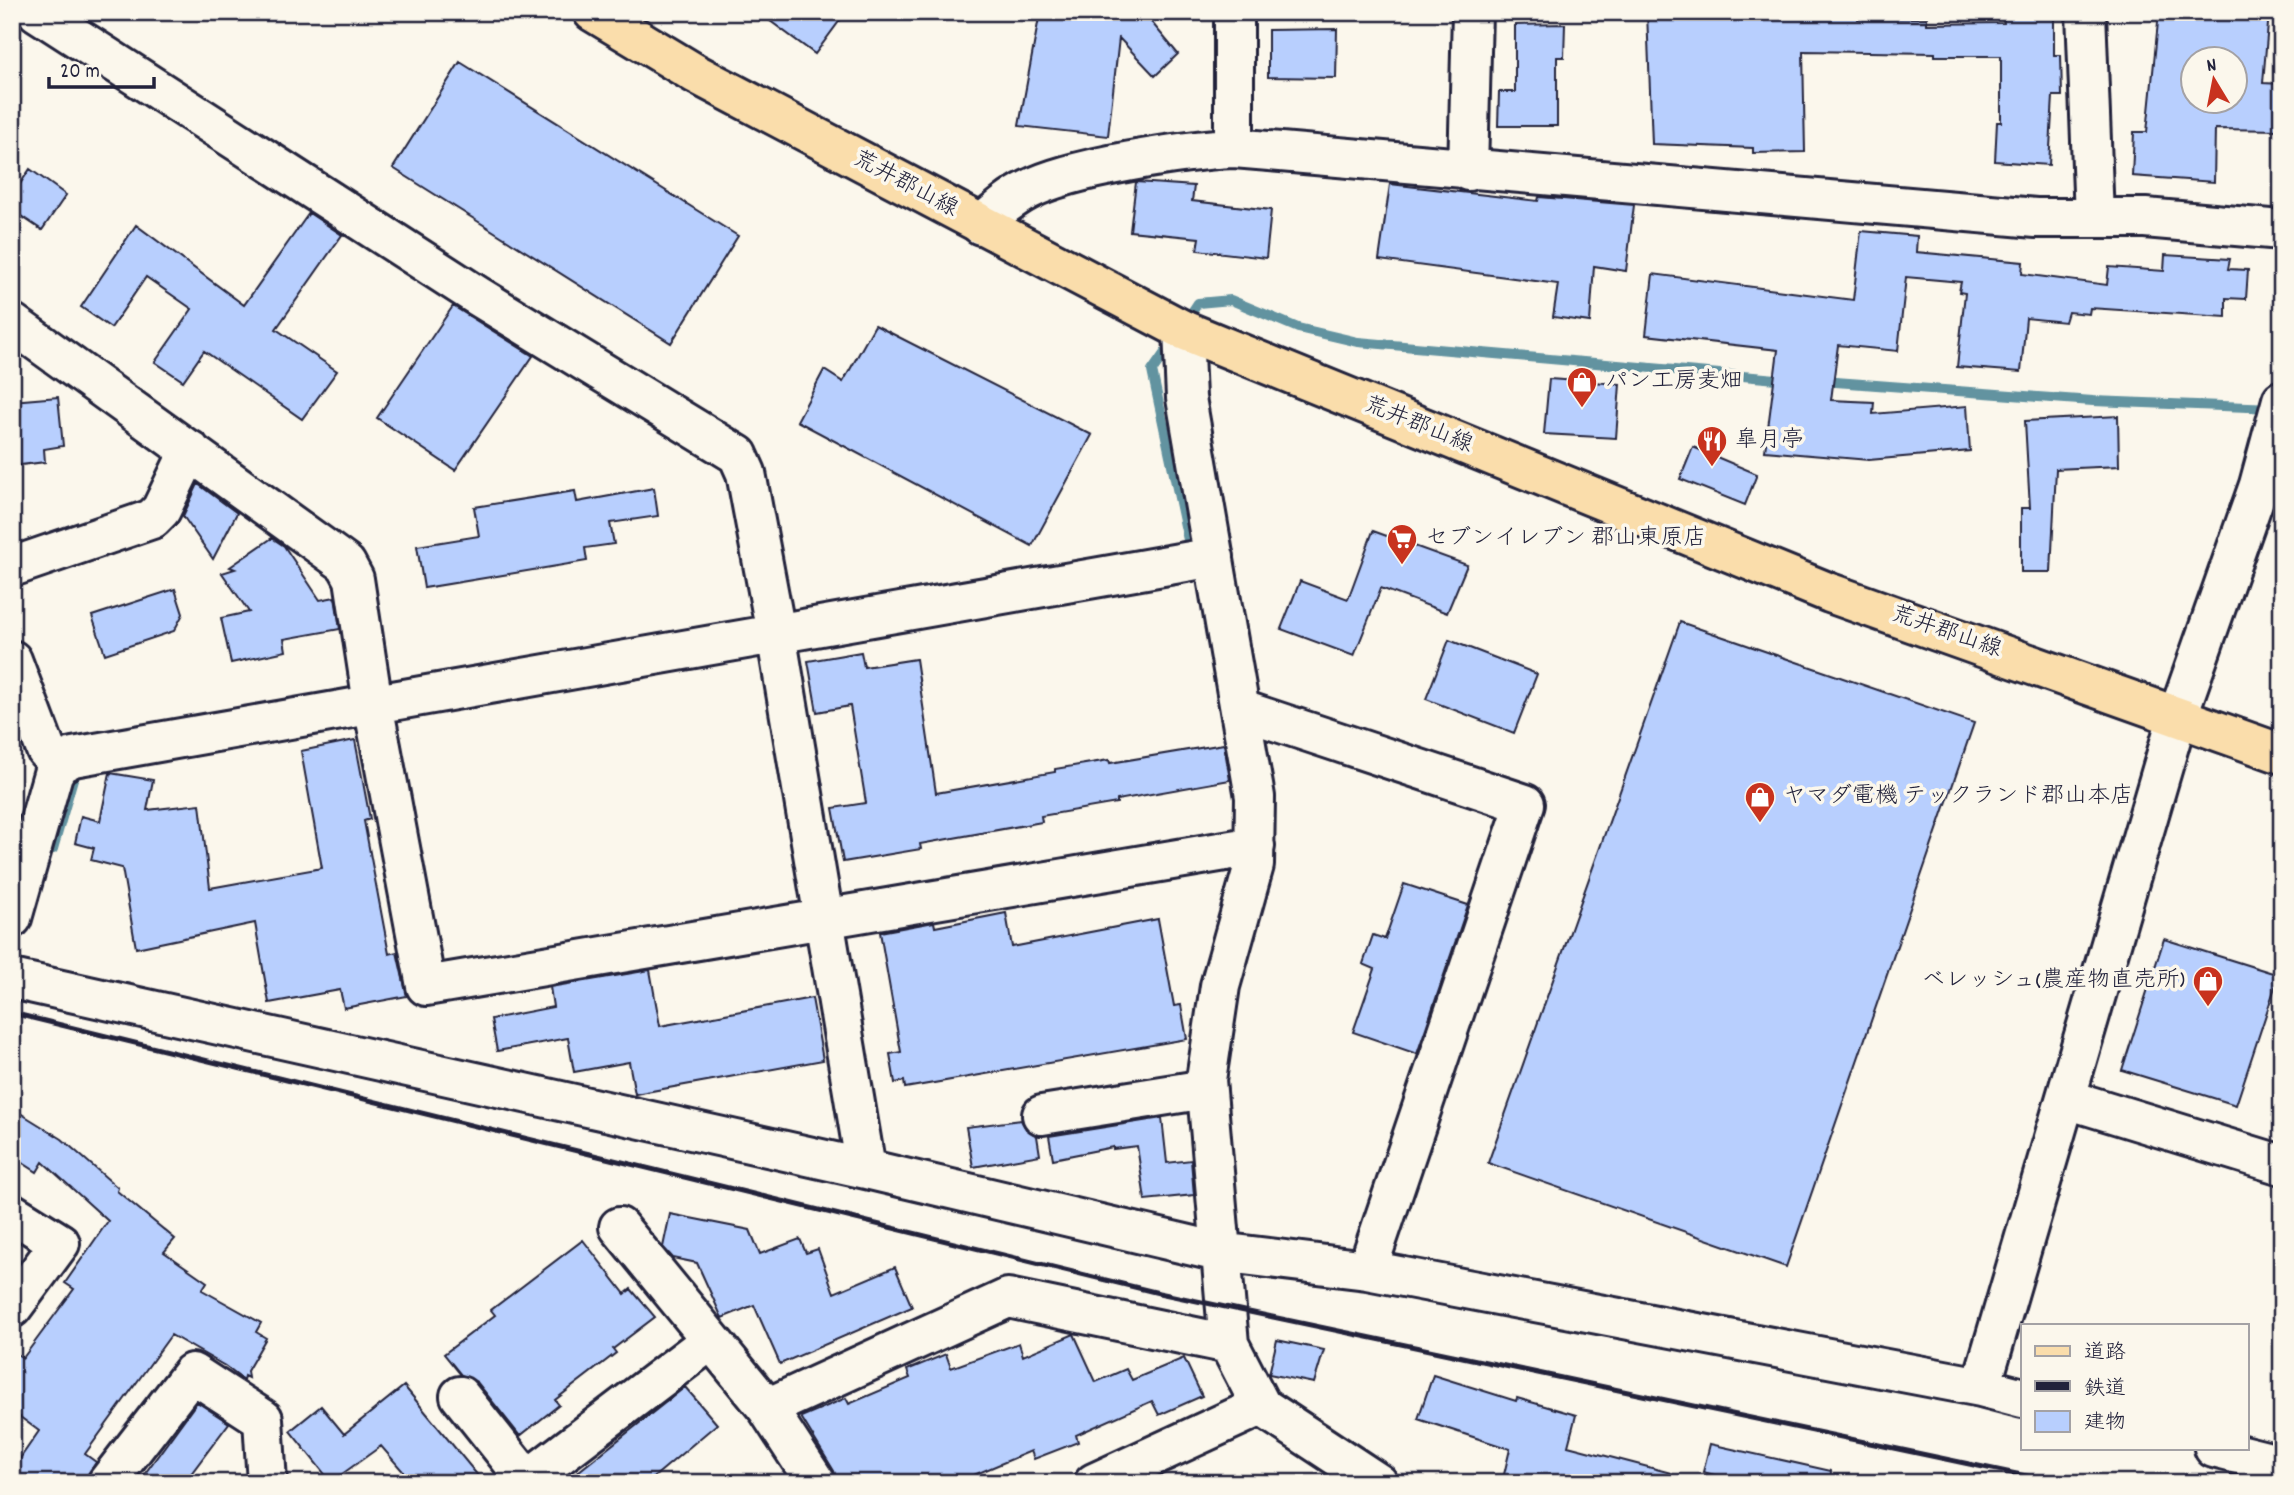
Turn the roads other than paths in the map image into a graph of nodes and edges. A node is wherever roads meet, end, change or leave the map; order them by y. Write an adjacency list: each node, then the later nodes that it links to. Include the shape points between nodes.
1 (37, 12): 18 (street, via 476,295 738,455 746,473)
2 (593, 12): 9 (main road, 荒井郡山線, via 695,74)
3 (1234, 12): 6 (street)
4 (1472, 12): 7 (street)
5 (2086, 12): 8 (street)
6 (1234, 148): 7 (street); 9 (street, via 1052,180 1008,202)
7 (1468, 170): 8 (street, via 2036,218)
8 (2094, 218): 10 (street)
9 (981, 225): 12 (main road, 荒井郡山線)
10 (2282, 230)
11 (12, 323): 14 (street)
12 (1183, 330): 16 (street, via 1186,398); 22 (main road, 荒井郡山線, via 1830,593)
13 (2282, 400): 15 (street)
14 (190, 450): 17 (street, via 161,510 152,519); 20 (street, via 346,564 355,579)
15 (2270, 490): 22 (street)
16 (1214, 557): 18 (street); 21 (street)
17 (12, 567)
18 (776, 633): 20 (street); 27 (street)
19 (12, 660): 24 (street, via 46,750)
20 (373, 704): 24 (street, via 73,757); 27 (street, via 426,986)
21 (1242, 710): 25 (street, via 1255,797); 37 (street, via 1525,804)
22 (2178, 715): 23 (main road, 荒井郡山線); 30 (street)
23 (2282, 754)
24 (59, 764): 26 (street)
25 (1255, 846): 27 (street); 29 (street, via 1254,865 1217,996)
26 (12, 918)
27 (825, 920): 33 (street)
28 (12, 979): 33 (street)
29 (1206, 1089): 31 (street); 36 (street)
30 (2067, 1099): 32 (street); 41 (street)
31 (1042, 1115)
32 (2282, 1165)
33 (866, 1169): 36 (street)
34 (12, 1213): 38 (street, via 60,1243)
35 (619, 1227): 39 (street)
36 (1219, 1252): 37 (street); 40 (street)
37 (1367, 1270): 41 (street)
38 (12, 1308)
39 (711, 1340): 45 (street); 48 (street)
40 (1229, 1344): 44 (street); 45 (street, via 1008,1298)
41 (1981, 1387): 43 (street)
42 (460, 1396): 48 (street)
43 (2021, 1397)
44 (1261, 1406): 52 (street); 53 (street)
45 (767, 1408): 51 (street)
46 (2222, 1450): 47 (street)
47 (2282, 1465)
48 (528, 1481)
49 (107, 1483): 50 (street, via 192,1373 263,1419)
50 (267, 1483)
51 (816, 1483)
52 (1094, 1483)
53 (1378, 1483)

